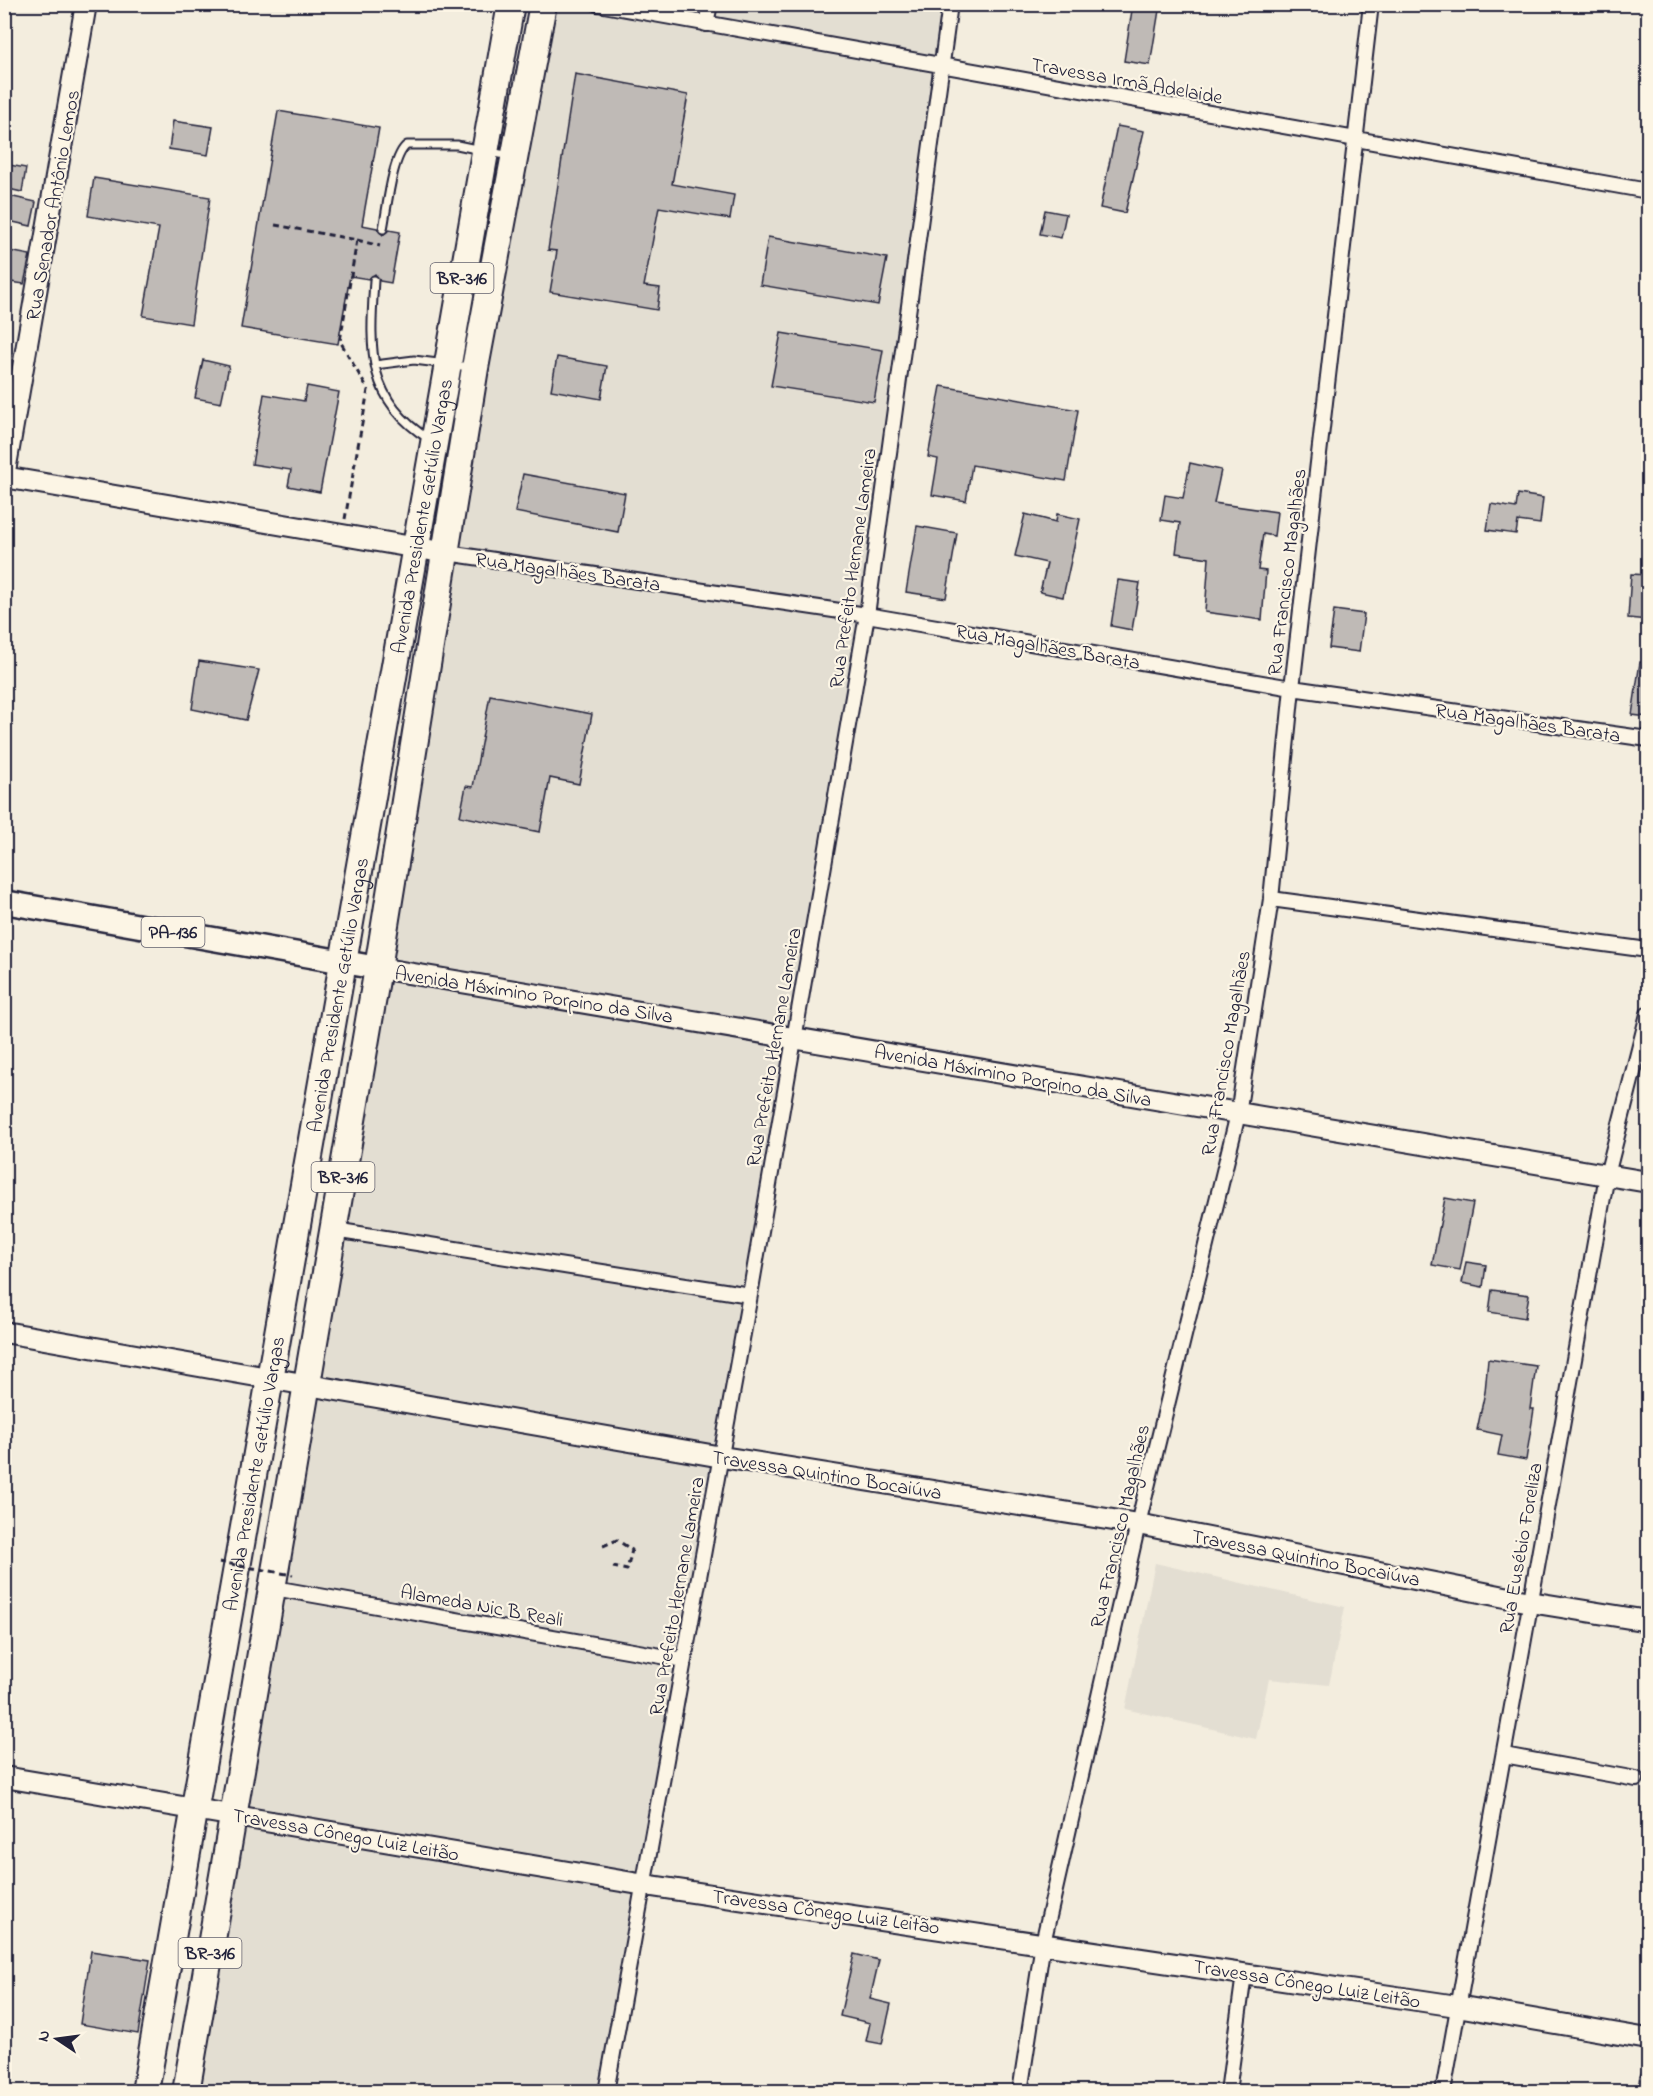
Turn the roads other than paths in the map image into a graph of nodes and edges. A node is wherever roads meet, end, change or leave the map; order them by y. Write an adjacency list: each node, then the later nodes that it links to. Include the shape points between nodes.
1 (86, 4): 20 (street, Rua Senador Antônio Lemos)
2 (512, 4): 11 (highway, Avenida Presidente Getúlio Vargas / BR-316)
3 (543, 4): 12 (highway, Avenida Presidente Getúlio Vargas / BR-316)
4 (598, 4): 8 (street, Travessa Irmã Adelaide)
5 (710, 4): 8 (street)
6 (950, 4): 9 (street, Rua Prefeito Hernane Lameira)
7 (1371, 4): 10 (street, Rua Francisco Magalhães)
8 (706, 24): 9 (street, Travessa Irmã Adelaide)
9 (941, 66): 10 (street, Travessa Irmã Adelaide); 23 (street, Rua Prefeito Hernane Lameira)
10 (1357, 140): 13 (street, Travessa Irmã Adelaide); 24 (street, Rua Francisco Magalhães)
11 (484, 151): 12 (lane); 14 (lane, via 457,145 411,144 404,148); 16 (highway, Avenida Presidente Getúlio Vargas / BR-316)
12 (514, 157): 18 (highway, Avenida Presidente Getúlio Vargas / BR-316)
13 (1648, 191)
14 (383, 229)
15 (374, 280): 17 (lane)
16 (447, 363): 17 (lane, via 414,360); 18 (lane); 19 (highway, Avenida Presidente Getúlio Vargas / BR-316)
17 (375, 365): 19 (lane, via 382,392 394,410 408,426)
18 (476, 368): 22 (highway, Avenida Presidente Getúlio Vargas / BR-316)
19 (434, 442): 21 (highway, Avenida Presidente Getúlio Vargas / BR-316)
20 (4, 477): 21 (street)
21 (416, 548): 22 (street); 29 (highway, Avenida Presidente Getúlio Vargas / BR-316)
22 (447, 553): 23 (street, Rua Magalhães Barata); 30 (highway, Avenida Presidente Getúlio Vargas / BR-316)
23 (867, 615): 24 (street, Rua Magalhães Barata); 32 (street, Rua Prefeito Hernane Lameira)
24 (1292, 688): 25 (street, Rua Magalhães Barata); 26 (street, Rua Francisco Magalhães)
25 (1648, 739)
26 (1271, 899): 28 (street); 33 (street, Rua Francisco Magalhães)
27 (4, 902): 29 (main road, PA-136)
28 (1648, 950)
29 (342, 963): 30 (main road, PA-136); 39 (highway, Avenida Presidente Getúlio Vargas / BR-316)
30 (378, 968): 32 (street, Avenida Máximino Porpino da Silva); 36 (highway, Avenida Presidente Getúlio Vargas / BR-316)
31 (1648, 1014): 34 (street, Rua Eusébio Foreliza)
32 (794, 1037): 33 (street, Avenida Máximino Porpino da Silva); 37 (street, Rua Prefeito Hernane Lameira)
33 (1238, 1114): 34 (street, Avenida Máximino Porpino da Silva); 42 (street, Rua Francisco Magalhães)
34 (1607, 1175): 35 (street, Avenida Máximino Porpino da Silva); 44 (street, Rua Eusébio Foreliza)
35 (1648, 1182)
36 (334, 1230): 37 (street); 40 (highway, Avenida Presidente Getúlio Vargas / BR-316)
37 (750, 1295): 41 (street, Rua Prefeito Hernane Lameira)
38 (4, 1332): 39 (street, Travessa Quintino Bocaiúva)
39 (270, 1378): 40 (street, Travessa Quintino Bocaiúva); 50 (highway, Avenida Presidente Getúlio Vargas / BR-316)
40 (308, 1385): 41 (street, Travessa Quintino Bocaiúva); 43 (highway, Avenida Presidente Getúlio Vargas / BR-316)
41 (722, 1457): 42 (street, Travessa Quintino Bocaiúva); 46 (street, Rua Prefeito Hernane Lameira)
42 (1138, 1524): 44 (street, Travessa Quintino Bocaiúva); 53 (street, Rua Francisco Magalhães)
43 (283, 1581): 46 (street, Alameda Nic B Reali); 51 (highway, Avenida Presidente Getúlio Vargas / BR-316)
44 (1530, 1602): 45 (street, Travessa Quintino Bocaiúva); 47 (street, Rua Eusébio Foreliza)
45 (1648, 1621)
46 (684, 1660): 52 (street, Rua Prefeito Hernane Lameira)
47 (1504, 1755): 49 (street); 55 (street, Rua Eusébio Foreliza)
48 (4, 1777): 50 (street, Travessa Cônego Luiz Leitão)
49 (1635, 1779)
50 (194, 1808): 51 (street, Travessa Cônego Luiz Leitão); 58 (highway, Avenida Presidente Getúlio Vargas / BR-316)
51 (233, 1815): 52 (street, Travessa Cônego Luiz Leitão); 59 (highway, Avenida Presidente Getúlio Vargas / BR-316)
52 (645, 1885): 53 (street, Travessa Cônego Luiz Leitão); 60 (street, Rua Prefeito Hernane Lameira)
53 (1042, 1943): 54 (street, Travessa Cônego Luiz Leitão); 61 (street, Rua Francisco Magalhães)
54 (1244, 1974): 55 (street, Travessa Cônego Luiz Leitão); 62 (street)
55 (1457, 2006): 56 (street, Travessa Cônego Luiz Leitão); 63 (street, Rua Eusébio Foreliza)
56 (1648, 2039)
57 (1648, 2078): 64 (street)
58 (145, 2091)
59 (186, 2091)
60 (606, 2091)
61 (1020, 2091)
62 (1228, 2091)
63 (1443, 2091)
64 (1646, 2091)

